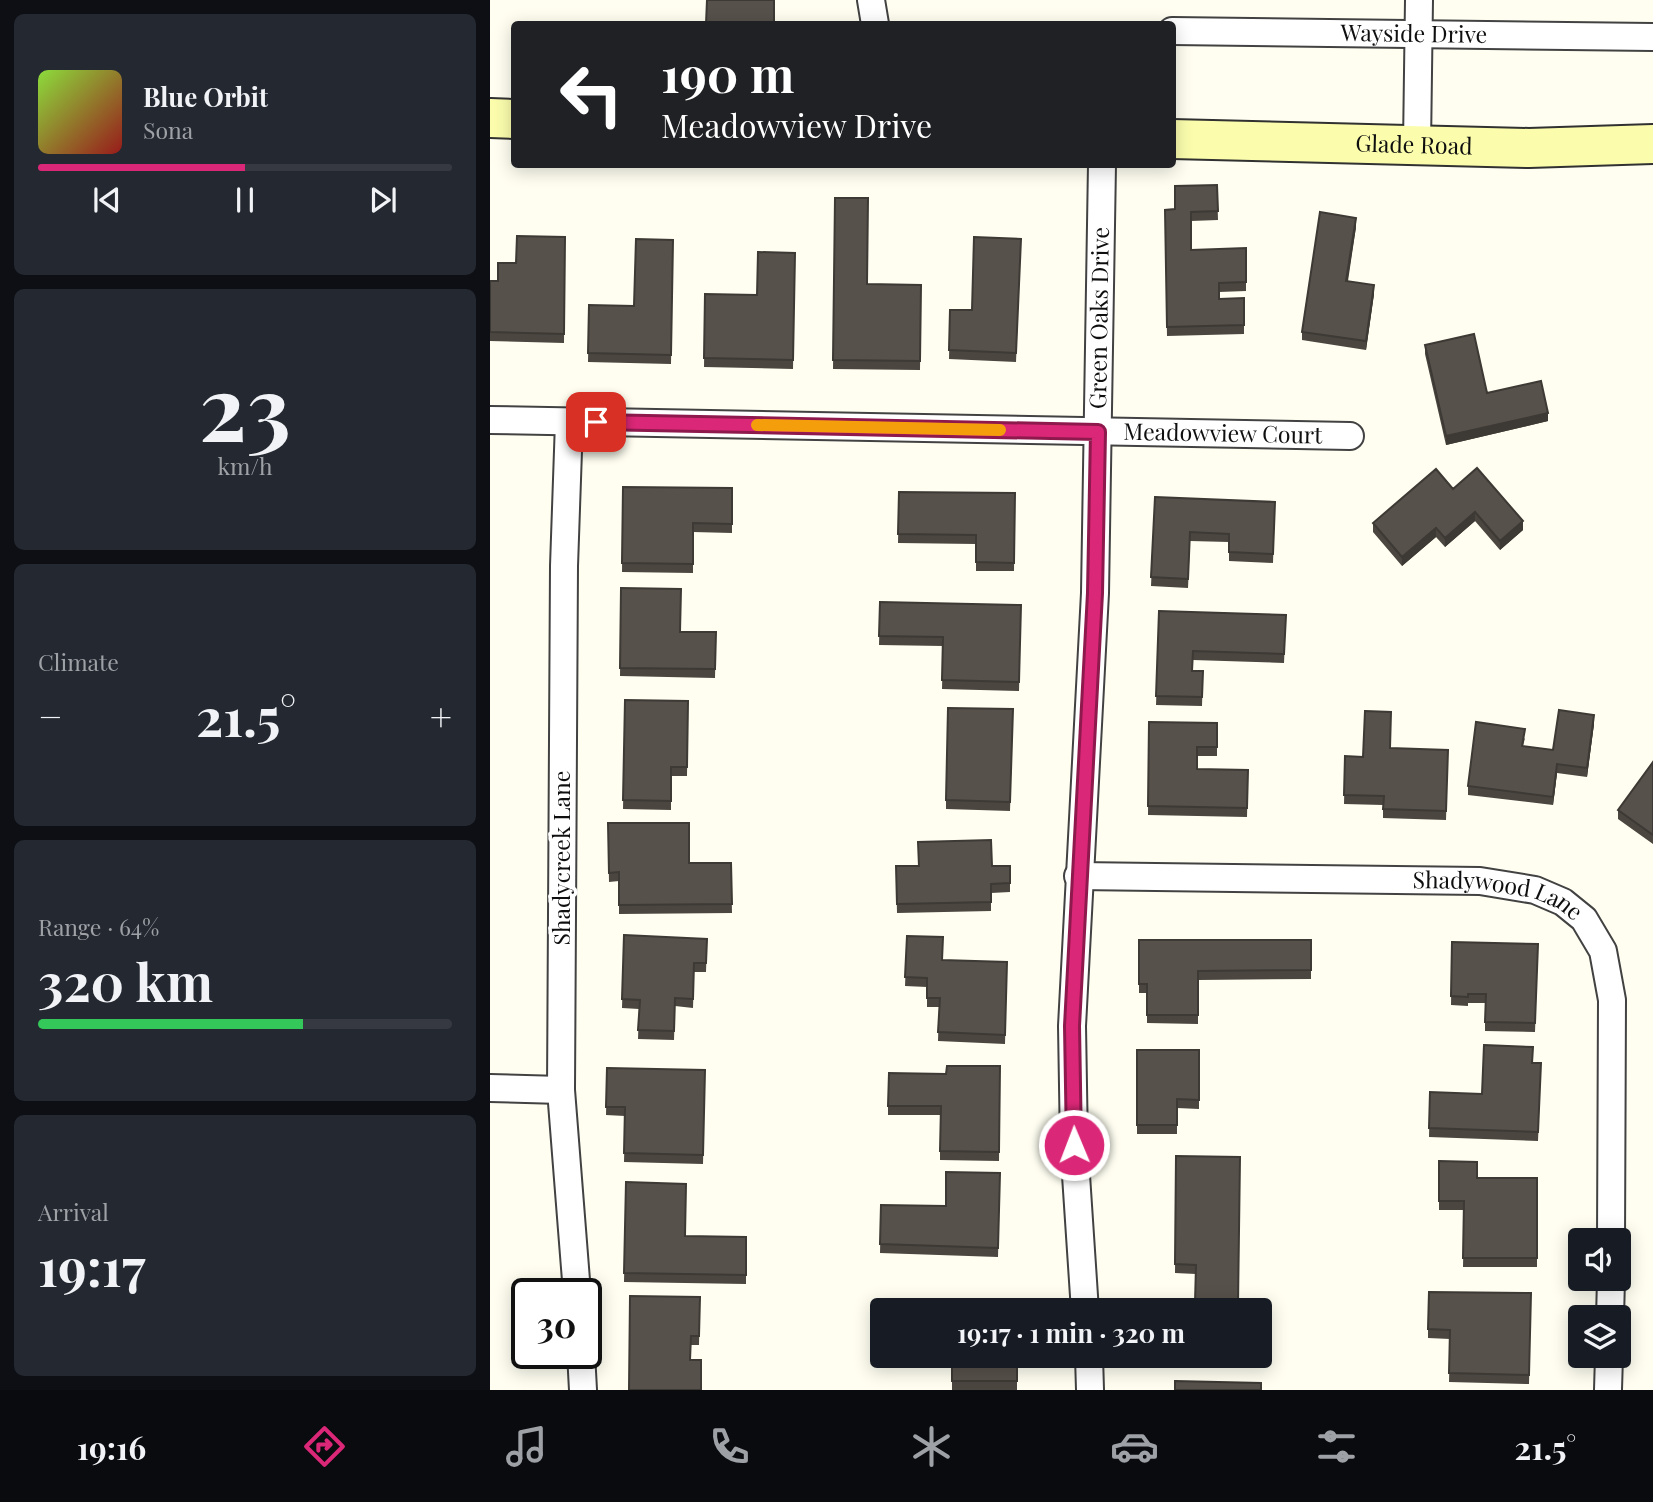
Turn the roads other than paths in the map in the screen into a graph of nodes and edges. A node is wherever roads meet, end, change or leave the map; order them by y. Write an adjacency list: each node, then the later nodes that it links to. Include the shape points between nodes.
1 (871, 0): 3 (street)
2 (1419, 0): 5 (street)
3 (874, 21)
4 (1176, 31): 5 (street, Wayside Drive)
5 (1419, 34): 6 (street, Wayside Drive); 11 (street)
6 (1653, 37)
7 (490, 118): 8 (main road)
8 (511, 119)
9 (1176, 139): 11 (main road, Glade Road)
10 (1653, 144): 11 (main road, Glade Road)
11 (1417, 145)
12 (1102, 168): 15 (street, Green Oaks Drive)
13 (490, 420): 14 (street, Meadowview Court)
14 (569, 422): 15 (street, Meadowview Court); 19 (street, Shadycreek Lane)
15 (1098, 432): 16 (street, Meadowview Court); 17 (street, Green Oaks Drive, via 1095,593)
16 (1350, 436)
17 (1078, 876): 20 (street, Shadywood Lane, via 1480,881 1535,890 1563,902 1584,919 1603,951 1612,1000); 22 (street, Green Oaks Drive, via 1072,1026)
18 (490, 1088): 19 (street)
19 (561, 1090): 21 (street, Shadycreek Lane)
20 (1611, 1228)
21 (576, 1278)
22 (1084, 1298)
23 (1089, 1368): 27 (street)
24 (1609, 1368): 28 (street)
25 (582, 1369): 26 (street)
26 (583, 1390)
27 (1090, 1390)
28 (1608, 1390)

